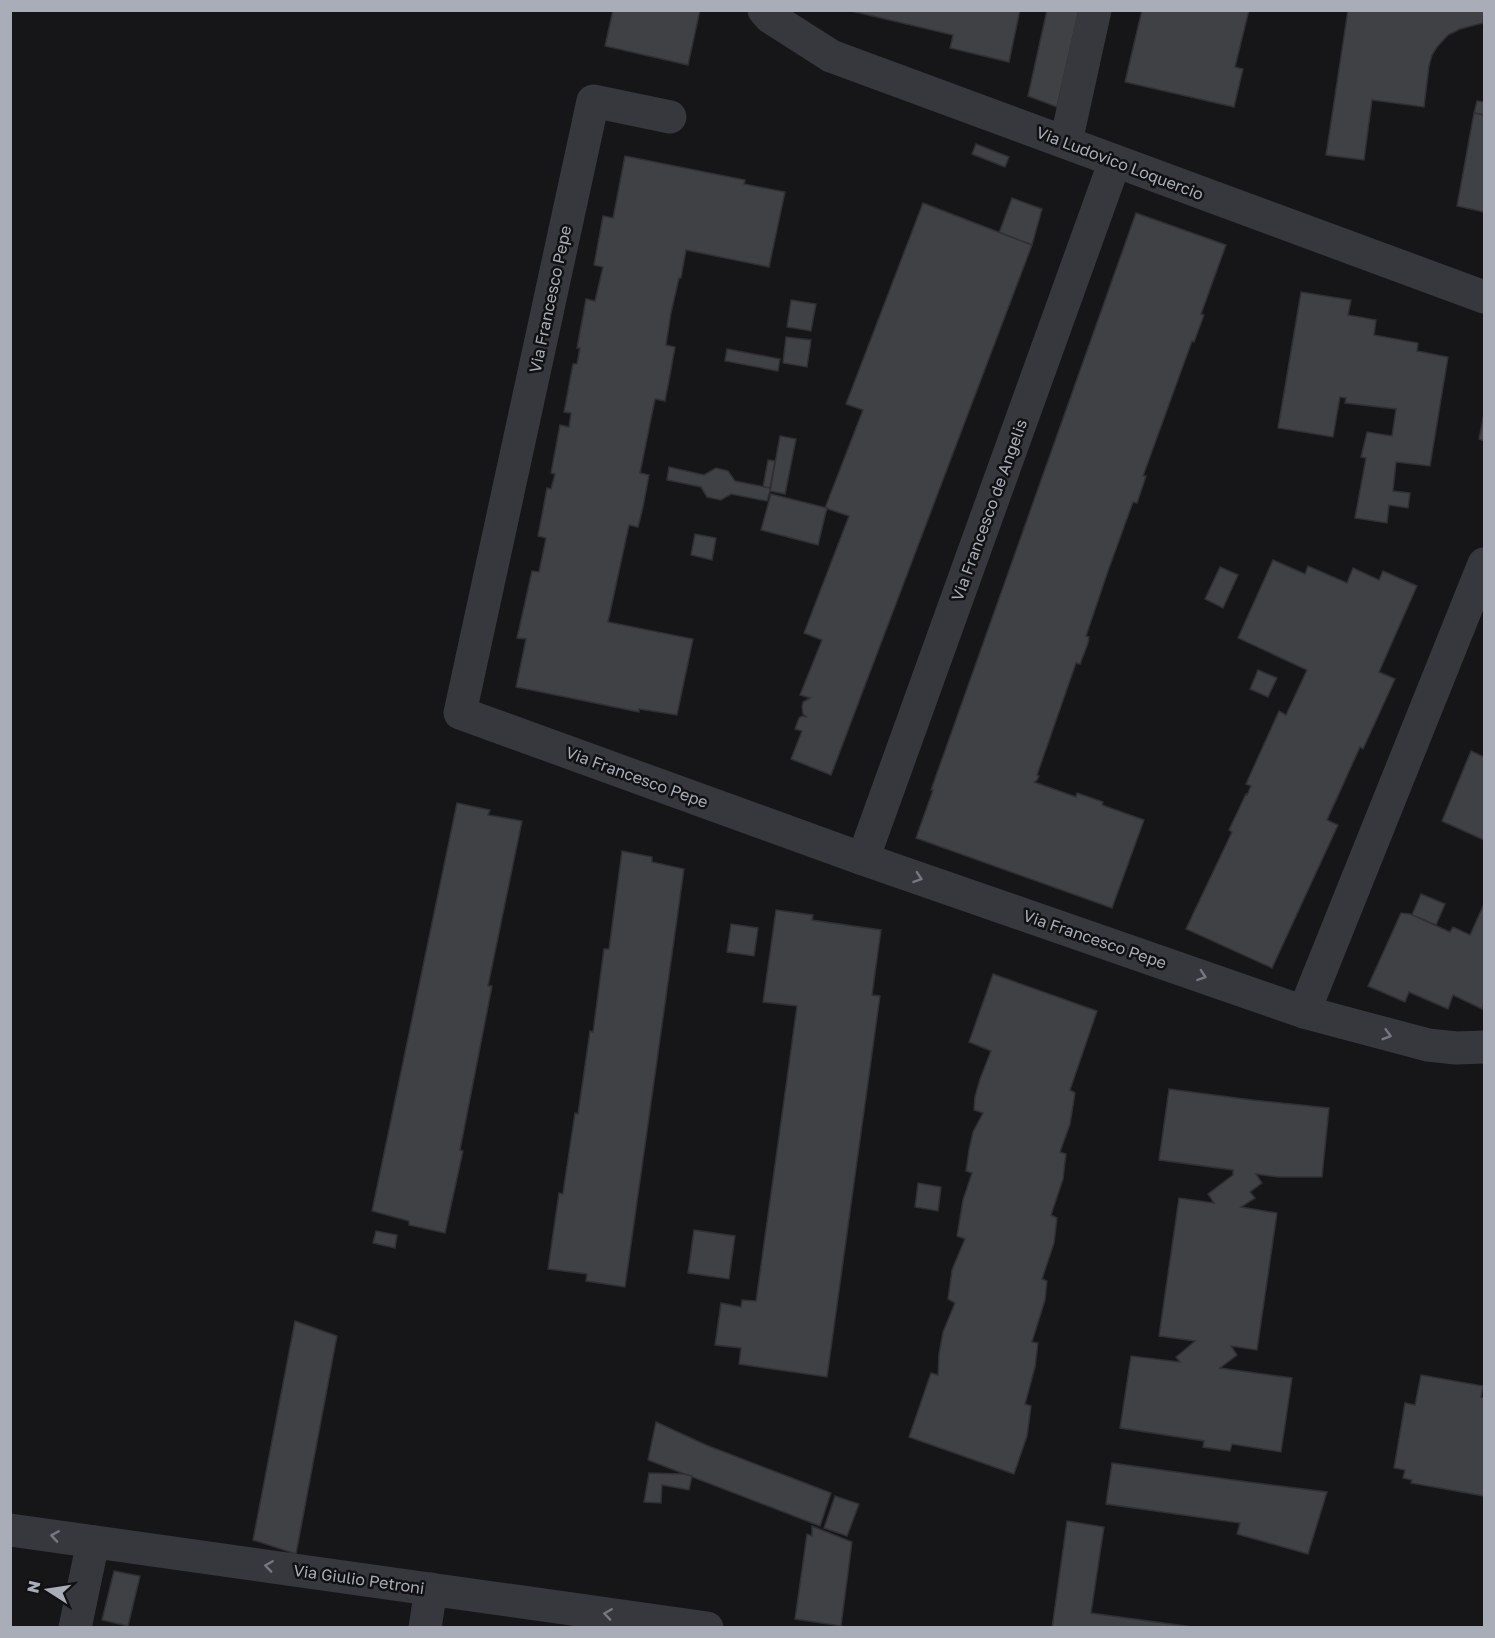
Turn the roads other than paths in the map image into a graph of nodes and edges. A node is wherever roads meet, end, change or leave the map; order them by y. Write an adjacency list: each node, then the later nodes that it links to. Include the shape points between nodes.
1 (764, 10): 4 (street, Via Ludovico Loquercio, via 831,56)
2 (1095, 10): 4 (street)
3 (670, 117): 8 (street, Via Francesco Pepe, via 593,101 460,713)
4 (1066, 142): 5 (street, Via Ludovico Loquercio)
5 (1115, 161): 6 (street, Via Ludovico Loquercio); 8 (street, Via Francesco de Angelis)
6 (1485, 297)
7 (1485, 564): 9 (street)
8 (863, 859): 9 (street, Via Francesco Pepe, one-way to 9)
9 (1304, 1012): 10 (street, Via Francesco Pepe, one-way to 10, via 1428,1045)
10 (1485, 1047)
11 (10, 1530): 12 (street, Via Giulio Petroni, one-way to 11)
12 (93, 1542): 13 (street, Via Giulio Petroni, one-way to 12); 14 (street)
13 (431, 1589): 15 (street); 16 (street, Via Giulio Petroni, one-way to 13)
14 (75, 1628)
15 (425, 1628)
16 (707, 1628)

